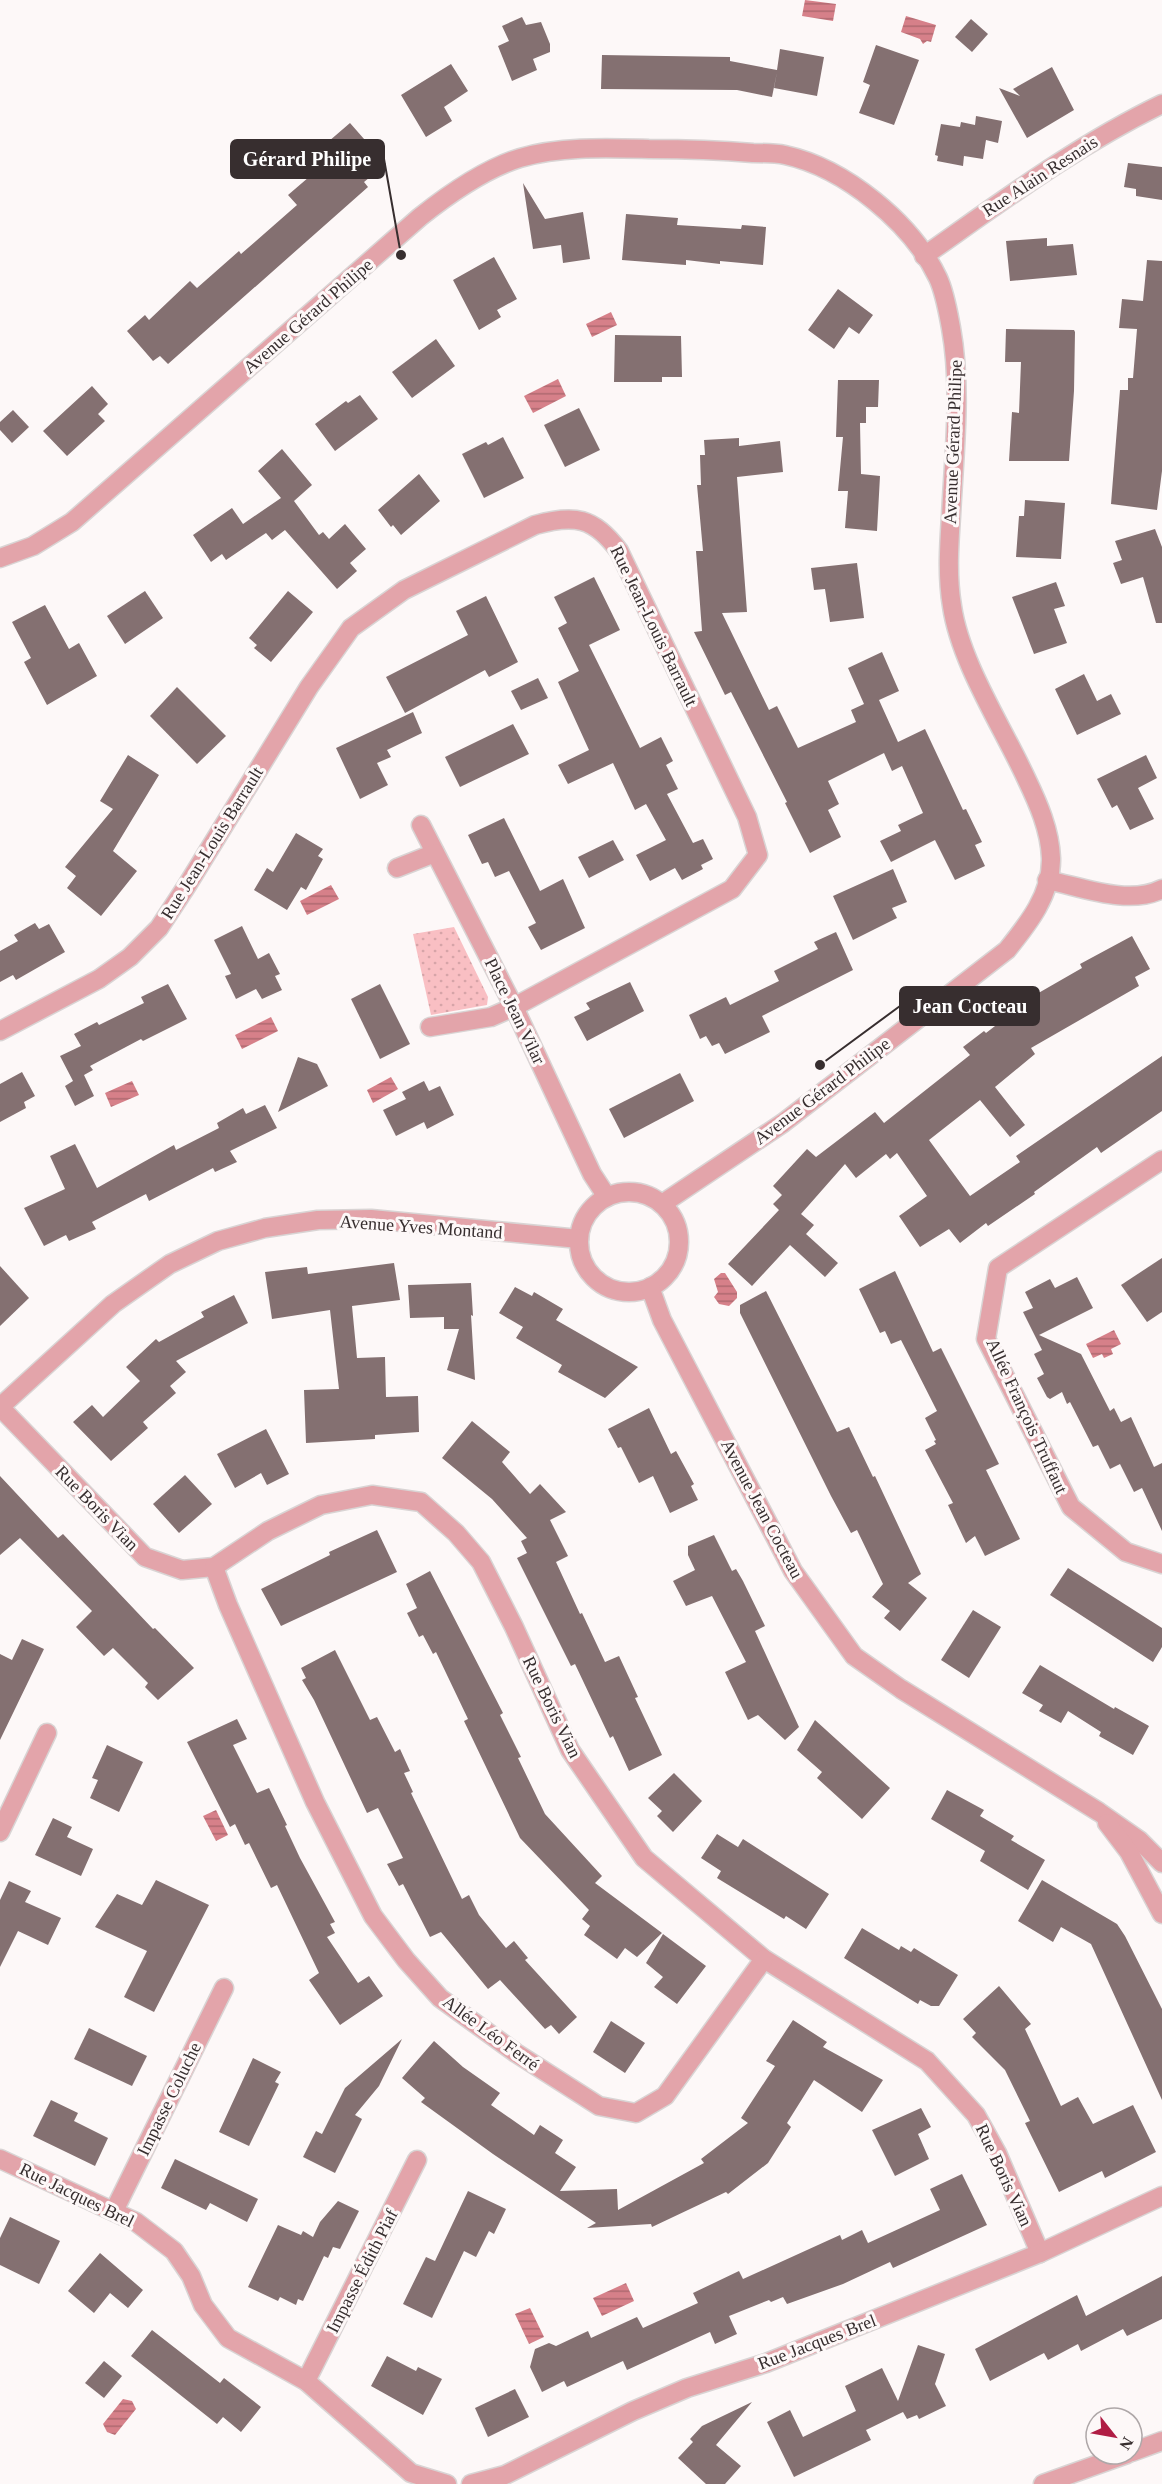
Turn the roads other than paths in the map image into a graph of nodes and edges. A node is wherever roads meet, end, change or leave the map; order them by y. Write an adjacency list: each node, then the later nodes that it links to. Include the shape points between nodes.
1 (1162, 104): 2 (street, Rue Alain Resnais, via 1122,123)
2 (924, 256): 3 (street, Avenue Gérard Philipe, via 872,197 831,172 786,155 629,148 568,150 520,158 481,176 420,217 72,522 33,546); 7 (street, Avenue Gérard Philipe, via 938,279 957,358 948,568 952,608 963,650 1042,813 1051,859)
3 (0, 558)
4 (421, 825): 5 (street, Place Jean Vilar)
5 (435, 853): 6 (street); 9 (street, Place Jean Vilar)
6 (397, 868)
7 (1047, 880): 8 (street, via 1117,896); 14 (street, Avenue Gérard Philipe, via 1031,921 1007,950 783,1123)
8 (1162, 889)
9 (514, 1007): 10 (street, via 491,1017); 11 (street, Rue Jean-Louis Barrault, via 732,889 758,855 747,817 619,551 606,533 585,521 557,519 535,525 404,590 351,628 314,679 159,928 130,957 99,979); 13 (street, Place Jean Vilar, via 592,1174)
10 (430, 1027)
11 (0, 1031)
12 (1162, 1160): 18 (street, Allée François Truffaut, via 999,1268 986,1339 1071,1507 1126,1552)
13 (607, 1197): 14 (street, via 636,1192); 15 (street, via 587,1214)
14 (662, 1204): 16 (street, via 678,1232 679,1249 664,1278)
15 (579, 1239): 16 (street, via 588,1272 601,1284 616,1291 634,1292); 17 (street, Avenue Yves Montand, via 371,1219 318,1220 264,1228 218,1241 170,1264 113,1304)
16 (650, 1287): 21 (street, Avenue Jean Cocteau, via 662,1320 793,1570 854,1656)
17 (0, 1407): 19 (street, Rue Boris Vian, via 145,1557 182,1570)
18 (1162, 1564)
19 (214, 1567): 25 (street, Rue Boris Vian, via 268,1532 321,1505 372,1495 421,1502 481,1562 570,1750 644,1858); 25 (street, Allée Léo Ferré, via 315,1802 373,1916 440,1998 516,2053 599,2106 636,2113 665,2096)
20 (47, 1733): 22 (street)
21 (1099, 1812): 23 (street, Avenue Jean Cocteau, via 1139,1840); 24 (street, Avenue Jean Cocteau, via 1129,1852)
22 (0, 1832)
23 (1162, 1863)
24 (1162, 1914)
25 (764, 1959): 31 (street, Rue Boris Vian, via 927,2061 976,2115 997,2153)
26 (224, 1988): 30 (street, Impasse Coluche)
27 (0, 2159): 30 (street, Rue Jacques Brel)
28 (417, 2160): 32 (street, Impasse Édith Piaf)
29 (1162, 2196): 31 (street, Rue Jacques Brel)
30 (114, 2211): 32 (street, Rue Jacques Brel, via 136,2222 174,2251 191,2276 203,2305 228,2338)
31 (1040, 2253): 37 (street, Rue Jacques Brel, via 766,2363 687,2388 505,2475)
32 (306, 2381): 36 (street, Rue Jacques Brel, via 411,2473)
33 (1162, 2441): 34 (street)
34 (1144, 2448)
35 (1093, 2466): 38 (street)
36 (447, 2484)
37 (471, 2484)
38 (1043, 2484)

